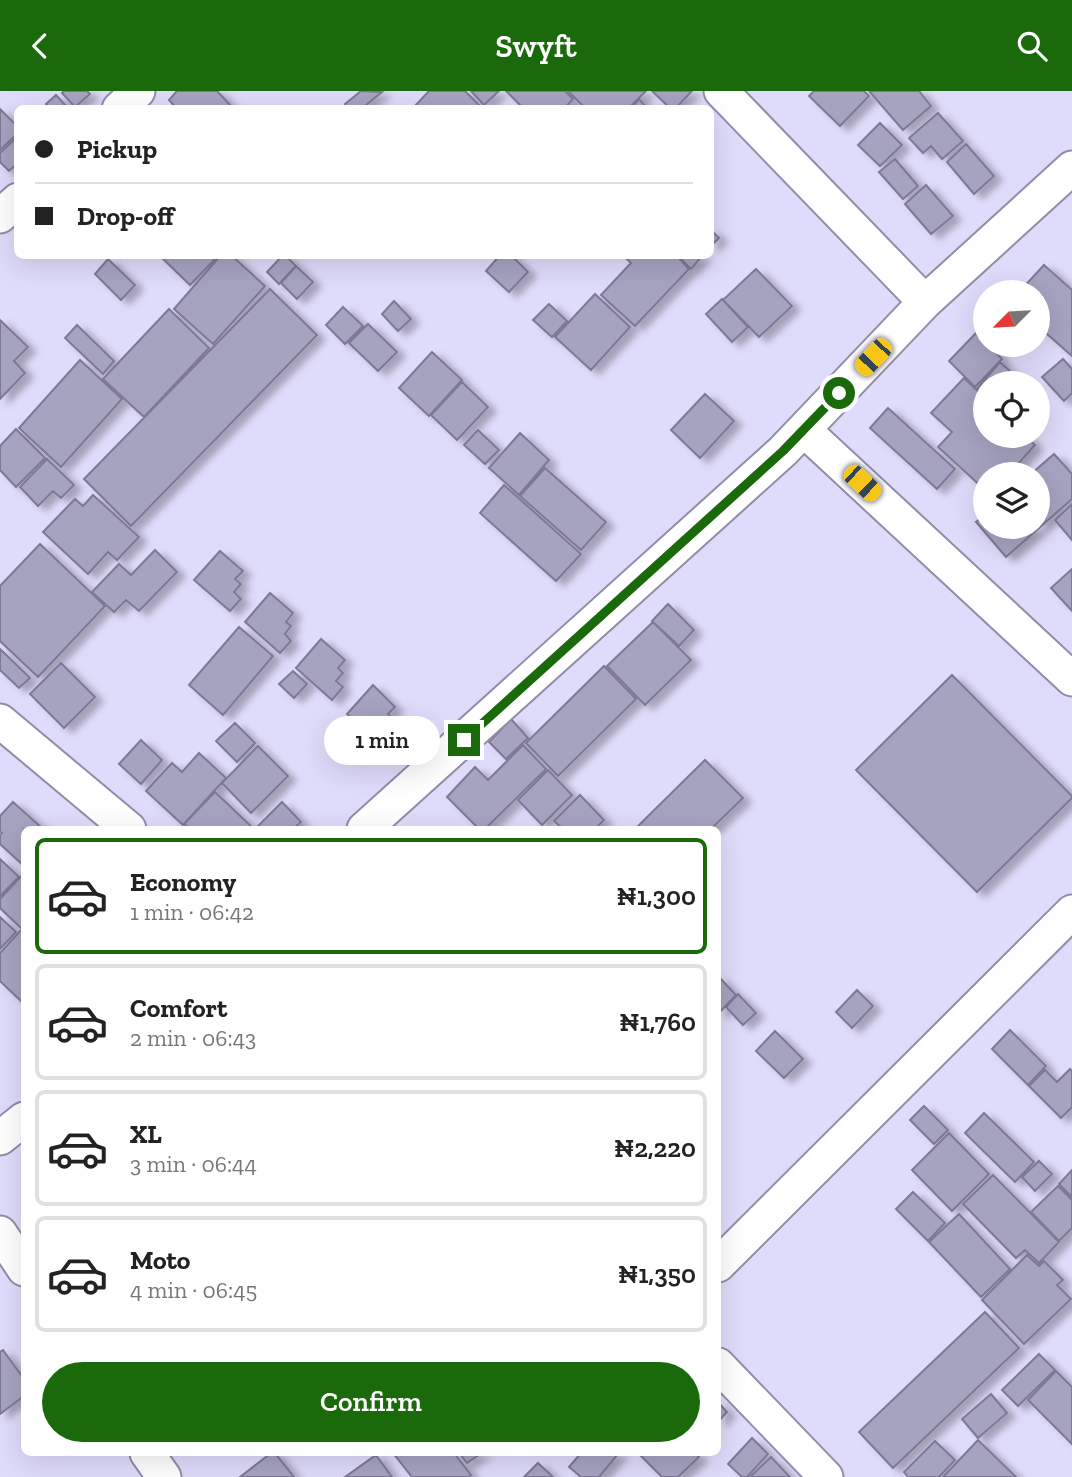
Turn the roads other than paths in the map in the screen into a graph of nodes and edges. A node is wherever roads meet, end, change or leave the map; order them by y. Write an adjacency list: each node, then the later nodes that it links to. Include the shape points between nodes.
1 (138, 91): 3 (street)
2 (721, 91): 7 (street)
3 (123, 105)
4 (1072, 168): 7 (street)
5 (14, 204): 6 (street)
6 (0, 216)
7 (925, 302): 8 (street)
8 (804, 430): 9 (street); 12 (street)
9 (1072, 679)
10 (0, 721): 11 (street)
11 (125, 826)
12 (367, 826)
13 (1072, 912): 17 (street)
14 (21, 1121): 15 (street)
15 (0, 1138)
16 (0, 1233): 18 (street)
17 (721, 1262)
18 (21, 1264)
19 (721, 1367): 22 (street)
20 (149, 1456): 21 (street)
21 (164, 1477)
22 (826, 1477)

